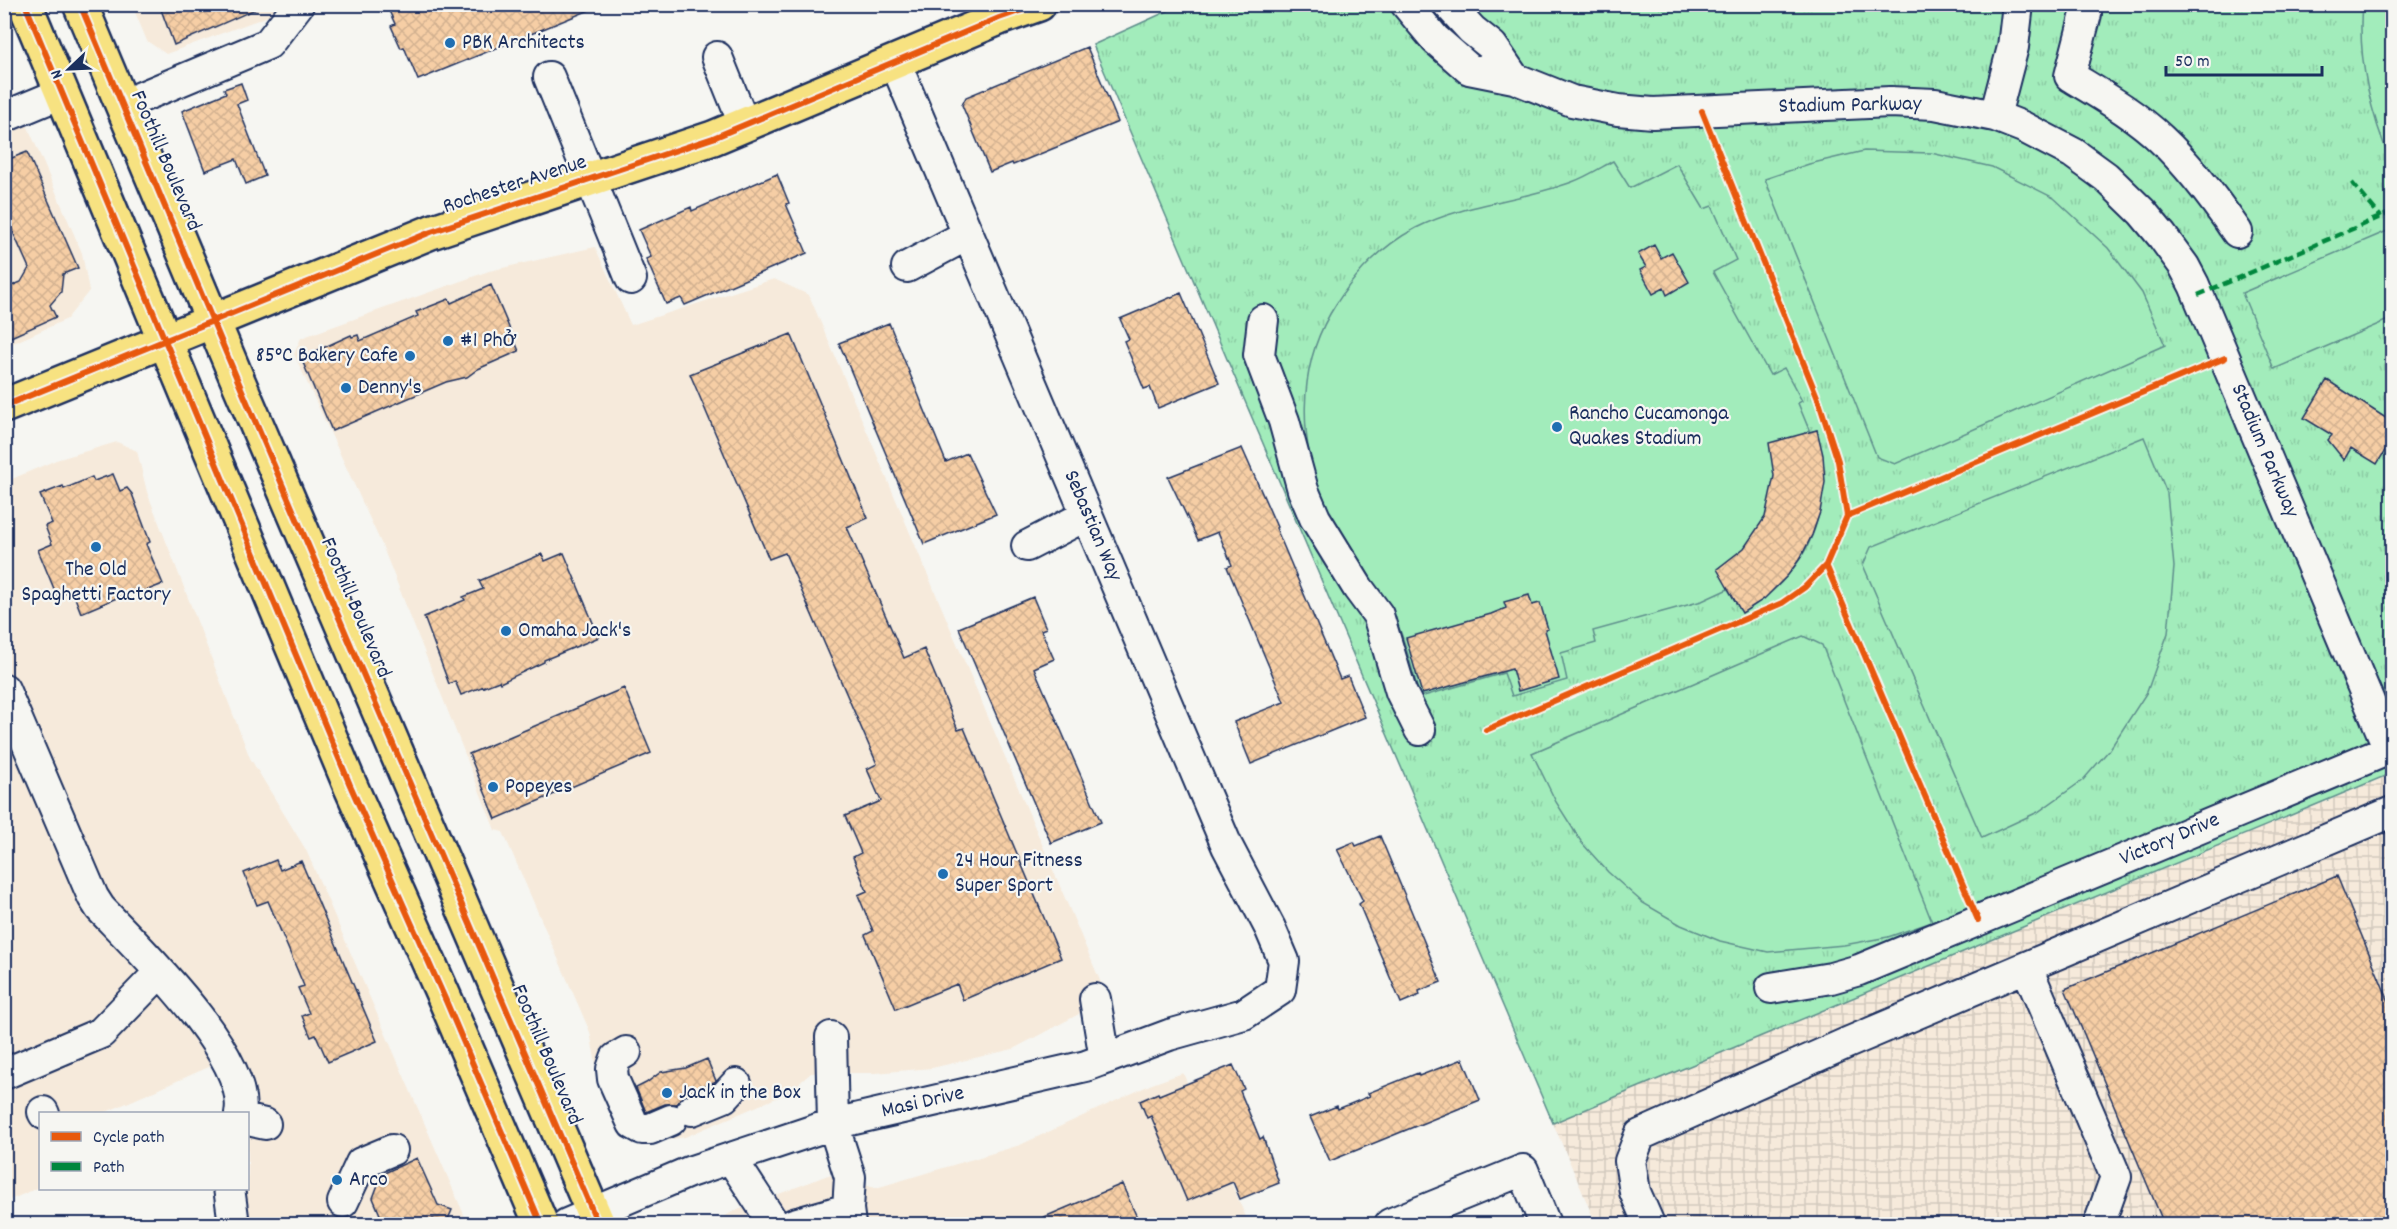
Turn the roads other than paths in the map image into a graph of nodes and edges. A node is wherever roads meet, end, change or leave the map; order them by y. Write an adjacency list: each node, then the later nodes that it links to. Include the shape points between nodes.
1 (25, 4): 13 (main road)
2 (80, 4): 14 (main road, Foothill Boulevard)
3 (1039, 4): 10 (main road, Rochester Avenue)
4 (1406, 4): 12 (street, Stadium Parkway, via 1435,39 1469,69)
5 (1448, 4): 12 (street, via 1492,46)
6 (2018, 4): 15 (street, via 2013,47)
7 (2085, 4): 19 (street, via 2086,14 2070,76 2121,107 2161,139)
8 (298, 5): 14 (street, via 268,44)
9 (717, 57): 17 (street)
10 (895, 62): 17 (main road, Rochester Avenue); 20 (street, Sebastian Way)
11 (549, 77): 18 (street)
12 (1514, 78): 15 (street, Stadium Parkway, via 1572,101 1653,114 1890,102 1935,104)
13 (62, 93): 16 (street); 25 (main road)
14 (122, 105): 24 (main road, Foothill Boulevard)
15 (1995, 116): 31 (street, Stadium Parkway, via 2057,144 2106,177 2142,212 2184,266)
16 (4, 117)
17 (744, 124): 18 (main road, Rochester Avenue)
18 (590, 180): 22 (street); 24 (main road, Rochester Avenue, via 431,232)
19 (2237, 232)
20 (968, 235): 21 (street); 27 (street, Sebastian Way)
21 (907, 267)
22 (632, 279)
23 (1263, 320): 30 (street, via 1259,355 1284,421 1303,490 1315,518 1378,615 1401,692)
24 (212, 321): 25 (main road, Rochester Avenue); 50 (main road, Foothill Boulevard)
25 (164, 341): 26 (main road, Rochester Avenue); 52 (main road, via 350,785)
26 (4, 406)
27 (1087, 515): 28 (street); 36 (street, Sebastian Way, via 1227,846 1284,961)
28 (1027, 546)
29 (4, 689): 34 (street, via 93,897)
30 (1420, 730)
31 (2390, 749): 35 (street, Victory Drive, via 1859,970)
32 (2392, 812): 33 (street)
33 (2027, 968): 57 (street, via 1640,1135 1630,1161 1635,1192); 58 (street, via 2116,1177)
34 (160, 972): 41 (street, via 101,1033); 43 (street, via 224,1054)
35 (1771, 988)
36 (1280, 990): 40 (street, Masi Drive, via 1244,1014 1169,1035)
37 (1095, 999): 40 (street)
38 (831, 1037): 44 (street)
39 (626, 1052): 42 (street, via 615,1058 613,1079 633,1124 642,1129 724,1097)
40 (1105, 1059): 44 (street, Masi Drive)
41 (4, 1074)
42 (736, 1084)
43 (246, 1112)
44 (833, 1124): 46 (street, Masi Drive); 49 (street, via 850,1177)
45 (392, 1150): 48 (street, via 361,1163)
46 (731, 1158): 50 (street, Masi Drive, via 689,1172); 53 (street)
47 (229, 1190): 51 (street)
48 (343, 1202)
49 (849, 1217): 54 (street)
50 (586, 1221)
51 (234, 1224)
52 (541, 1224)
53 (774, 1224)
54 (794, 1224)
55 (1390, 1224): 56 (street, via 1522,1170)
56 (1545, 1224)
57 (1649, 1224)
58 (2099, 1224)

